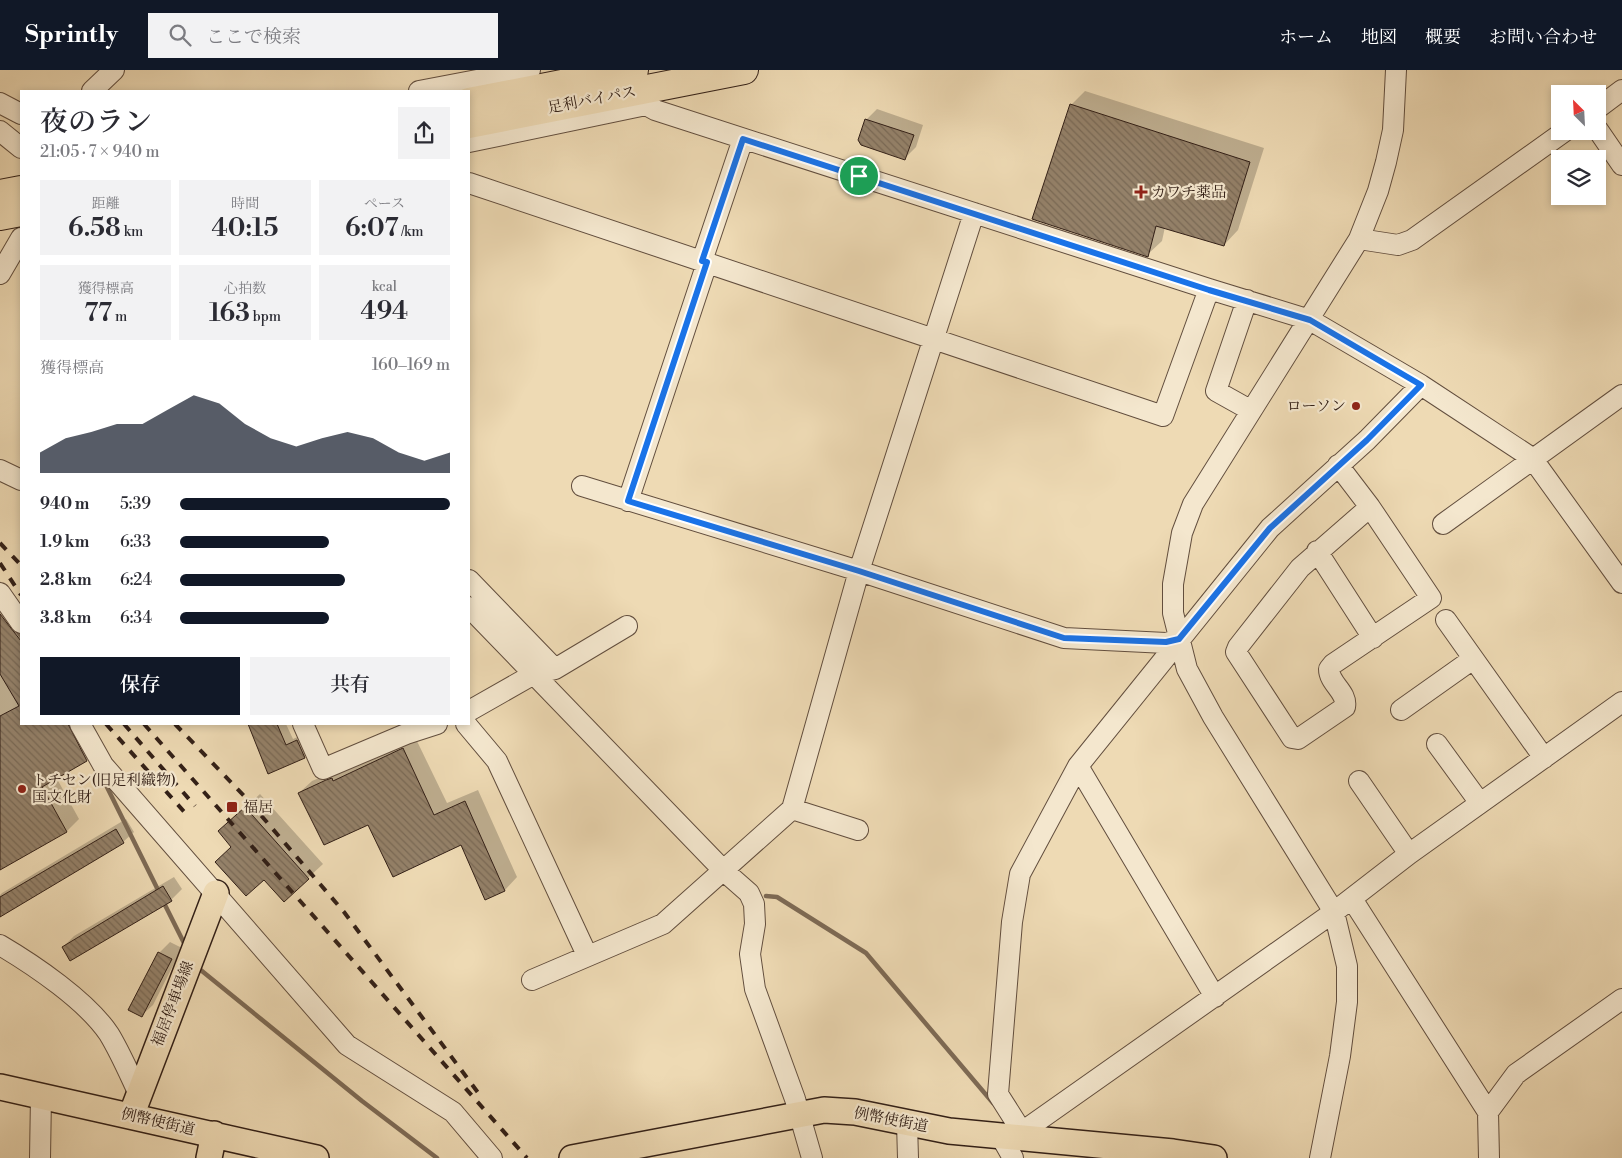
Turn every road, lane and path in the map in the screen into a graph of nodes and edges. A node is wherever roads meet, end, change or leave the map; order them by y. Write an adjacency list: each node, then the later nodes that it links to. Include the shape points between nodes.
1 (114, 70): 6 (street)
2 (744, 70): 5 (highway, 足利バイパス)
3 (1396, 70): 27 (street, via 1393,130 1386,162)
4 (522, 71): 7 (street)
5 (642, 88): 9 (highway, 足利バイパス); 13 (highway, 足利バイパス); 15 (street, via 655,110); 18 (street)
6 (93, 90)
7 (424, 90)
8 (1622, 90): 10 (street)
9 (470, 102)
10 (1606, 102)
11 (0, 103): 12 (street)
12 (20, 113)
13 (470, 124)
14 (0, 131): 19 (street)
15 (743, 139): 25 (street); 29 (street)
16 (1552, 140): 27 (street, via 1412,240 1398,245)
17 (1605, 140): 20 (street)
18 (470, 142)
19 (20, 147)
20 (1622, 165)
21 (470, 183): 29 (street)
22 (20, 190): 23 (highway)
23 (0, 194)
24 (20, 212): 26 (highway)
25 (974, 213): 31 (street); 34 (street)
26 (0, 216)
27 (1359, 239): 33 (street)
28 (20, 240): 30 (street)
29 (704, 262): 34 (street); 43 (street)
30 (0, 274)
31 (1209, 290): 32 (street); 34 (street, via 1163,416)
32 (1246, 300): 33 (street); 37 (street, via 1216,391)
33 (1310, 320): 35 (street); 37 (street)
34 (933, 340): 47 (street)
35 (1421, 385): 38 (street); 39 (street)
36 (1622, 395): 38 (street)
37 (1250, 410): 56 (street, via 1193,504 1182,532 1173,584 1173,613)
38 (1532, 458): 45 (street); 49 (street)
39 (1338, 465): 44 (street); 56 (street, via 1270,528)
40 (0, 470): 41 (street)
41 (20, 480)
42 (582, 486): 43 (street)
43 (628, 501): 47 (street)
44 (1370, 507): 46 (street); 55 (street, via 1431,598)
45 (1443, 524)
46 (1317, 551): 55 (street); 55 (street, via 1294,574 1236,652 1292,738 1305,735 1345,707 1346,701 1329,669)
47 (859, 571): 56 (street, via 1064,638 1166,642); 72 (street)
48 (470, 581): 58 (street)
49 (1622, 583)
50 (0, 593): 53 (street)
51 (470, 608): 59 (street)
52 (1446, 620): 57 (street)
53 (20, 622)
54 (627, 626): 58 (street)
55 (1373, 638)
56 (1179, 639): 69 (street); 78 (street, via 1187,670 1213,717)
57 (1473, 659): 61 (street); 68 (street)
58 (555, 669): 59 (street)
59 (534, 674): 62 (street); 75 (street)
60 (1622, 702): 68 (street)
61 (1401, 710)
62 (470, 711)
63 (81, 725): 76 (street, via 103,765)
64 (303, 725): 65 (street, via 323,770)
65 (434, 725)
66 (467, 725): 80 (street, via 497,761)
67 (1437, 744): 71 (street)
68 (1544, 758): 71 (street)
69 (1078, 766): 82 (street); 90 (street, via 1020,874 1012,922 998,1094)
70 (1359, 781): 74 (street)
71 (1480, 804): 74 (street)
72 (792, 809): 73 (street); 75 (street)
73 (858, 830)
74 (1409, 854): 77 (street)
75 (724, 871): 80 (street, via 663,924); 88 (street, via 749,893 754,904 751,974)
76 (216, 893): 86 (main road, 福居停車場線); 94 (street, via 347,1045 453,1112)
77 (1352, 899): 78 (street); 87 (street)
78 (1334, 912): 82 (street); 99 (street, via 1347,966 1347,1002)
79 (0, 945): 86 (street, via 24,959 96,1018 108,1034)
80 (587, 955): 81 (street)
81 (532, 980)
82 (1215, 996): 90 (street)
83 (1622, 1000): 87 (street, via 1516,1074)
84 (0, 1087): 85 (main road, 例幣使街道)
85 (41, 1096): 86 (main road, 例幣使街道); 92 (street)
86 (135, 1104): 91 (main road, 例幣使街道)
87 (1488, 1112): 100 (street)
88 (798, 1113): 89 (main road, 例幣使街道, via 838,1110); 95 (main road, 例幣使街道); 96 (street)
89 (907, 1123): 90 (main road, 例幣使街道); 97 (street)
90 (1011, 1139): 98 (main road, 例幣使街道)
91 (212, 1146): 93 (main road, 例幣使街道)
92 (40, 1158)
93 (316, 1158)
94 (492, 1158)
95 (572, 1158)
96 (812, 1158)
97 (908, 1158)
98 (1214, 1158)
99 (1320, 1158)
100 (1490, 1158)

